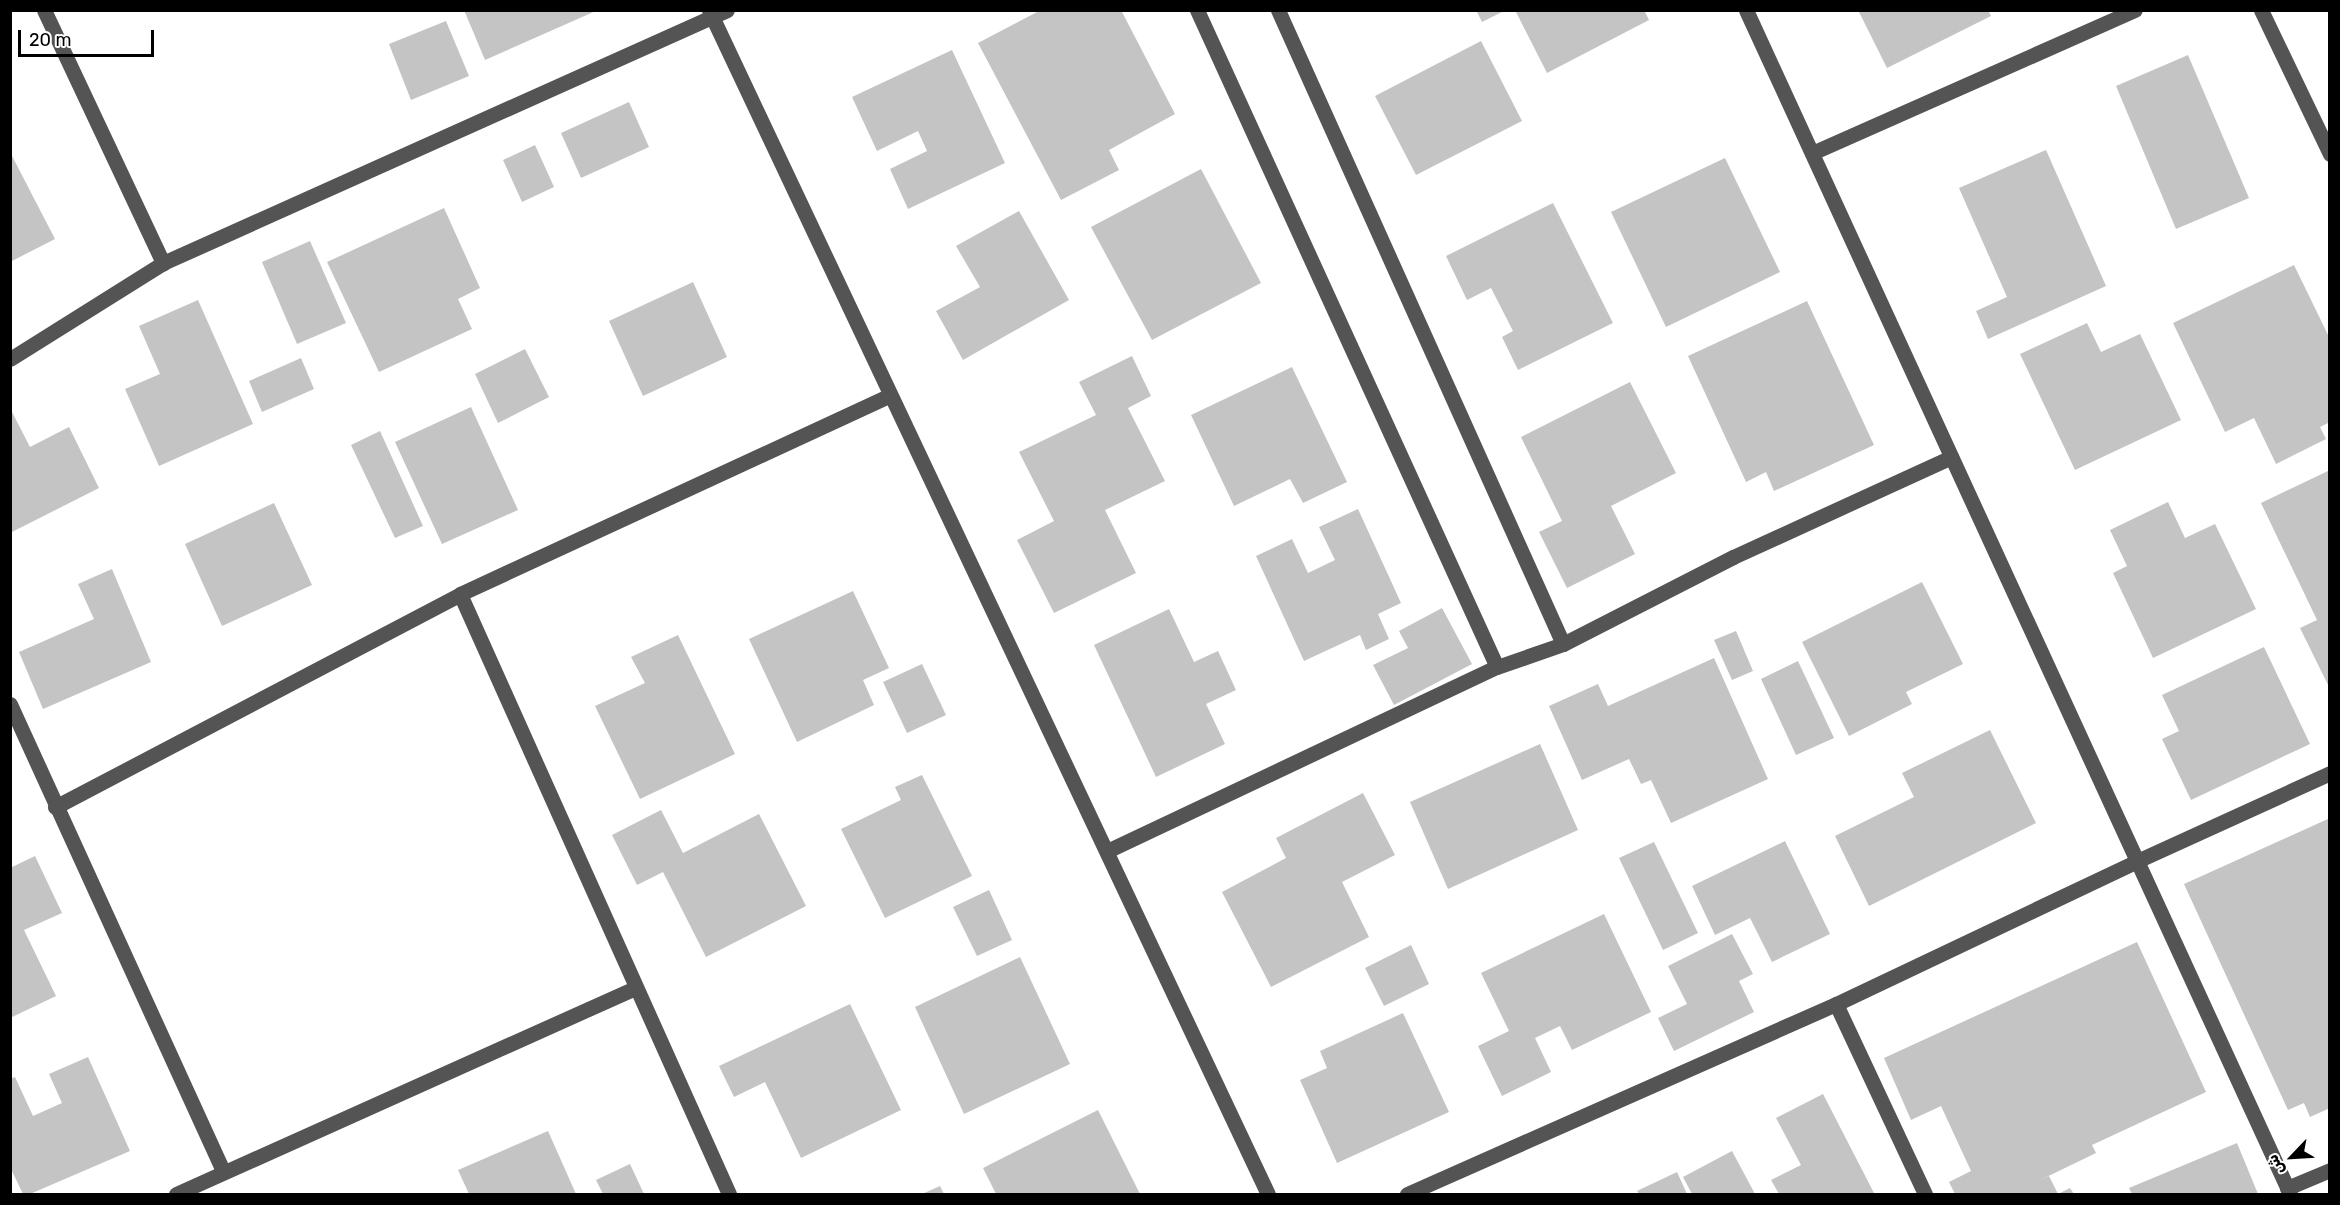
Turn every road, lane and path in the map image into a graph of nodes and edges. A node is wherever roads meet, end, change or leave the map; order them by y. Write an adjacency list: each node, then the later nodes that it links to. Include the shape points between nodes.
1 (44, 10): 10 (street)
2 (1197, 10): 16 (street)
3 (1278, 10): 15 (street)
4 (1746, 10): 8 (street)
5 (2135, 10): 8 (street)
6 (2261, 10): 9 (street)
7 (716, 13): 10 (street); 12 (street)
8 (1812, 153): 13 (street)
9 (2330, 154)
10 (163, 263): 11 (street)
11 (10, 359)
12 (890, 395): 14 (street); 20 (street)
13 (1951, 457): 15 (street, via 1733,557); 21 (street)
14 (460, 594): 19 (street); 22 (street)
15 (1563, 644): 16 (street)
16 (1497, 667): 20 (street)
17 (10, 704): 19 (street)
18 (2330, 773): 21 (street)
19 (55, 807): 25 (street)
20 (1107, 851): 29 (street)
21 (2137, 861): 23 (street); 26 (street)
22 (635, 988): 25 (street); 28 (street)
23 (1836, 1004): 30 (street); 31 (street)
24 (2330, 1170): 26 (street)
25 (223, 1171): 27 (street)
26 (2288, 1191)
27 (176, 1194)
28 (729, 1194)
29 (1268, 1194)
30 (1407, 1194)
31 (1924, 1194)

